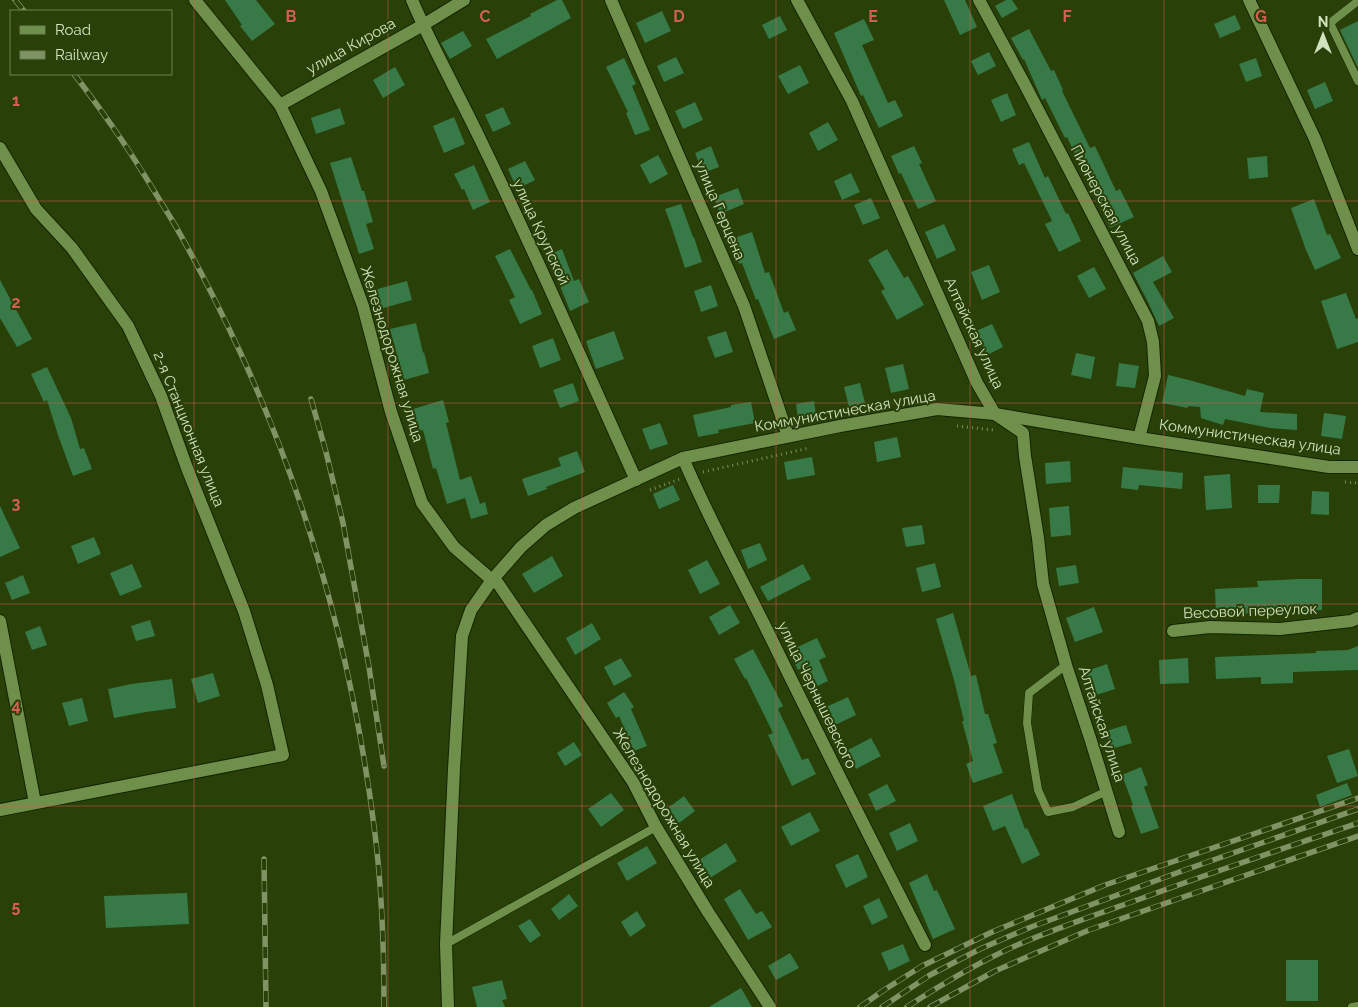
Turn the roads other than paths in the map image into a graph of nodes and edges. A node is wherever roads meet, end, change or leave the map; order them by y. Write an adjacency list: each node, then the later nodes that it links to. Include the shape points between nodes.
1 (195, 0): 11 (street, Железнодорожная улица)
2 (412, 0): 9 (street, улица Крупской)
3 (464, 0): 9 (street, улица Кирова)
4 (611, 0): 15 (street, улица Герцена, via 744,306)
5 (797, 0): 14 (street, Алтайская улица, via 852,101 977,383)
6 (979, 0): 16 (street, Пионерская улица, via 1148,321 1155,376)
7 (1249, 0): 13 (street, via 1315,139)
8 (1358, 1): 10 (lane, via 1330,23)
9 (423, 25): 11 (street, улица Кирова); 19 (street, улица Крупской, via 480,139)
10 (1358, 81)
11 (280, 105): 20 (street, Железнодорожная улица, via 321,191 363,306 391,412 422,503 454,547)
12 (0, 148): 26 (street, 2-я Станционная улица, via 36,209 72,248 128,326 162,396 244,611 267,685 283,755)
13 (1358, 249)
14 (995, 414): 15 (street, Коммунистическая улица, via 937,409); 16 (street, Коммунистическая улица); 24 (street, Алтайская улица, via 1023,433 1043,584)
15 (788, 436): 17 (street, Коммунистическая улица)
16 (1139, 438): 18 (street, Коммунистическая улица, via 1329,467)
17 (683, 458): 19 (street, Коммунистическая улица); 31 (street, улица Чернышевского)
18 (1358, 467)
19 (636, 480): 20 (street, Коммунистическая улица, via 574,508 546,525)
20 (492, 580): 28 (street, Железнодорожная улица, via 497,582 633,782); 30 (street, via 471,610 462,636)
21 (1358, 618): 23 (street, Весовой переулок, via 1280,629 1210,627)
22 (0, 621): 26 (street)
23 (1173, 631)
24 (1066, 665): 25 (street, Алтайская улица); 25 (lane, via 1029,693 1027,723 1038,790 1048,812 1073,807)
25 (1107, 792): 29 (street, Алтайская улица)
26 (35, 803): 27 (street)
27 (0, 810)
28 (656, 827): 30 (lane); 34 (street, Железнодорожная улица)
29 (1119, 832)
30 (446, 944): 33 (street)
31 (925, 945)
32 (1358, 1006): 35 (lane)
33 (448, 1007)
34 (770, 1007)
35 (1352, 1007)

